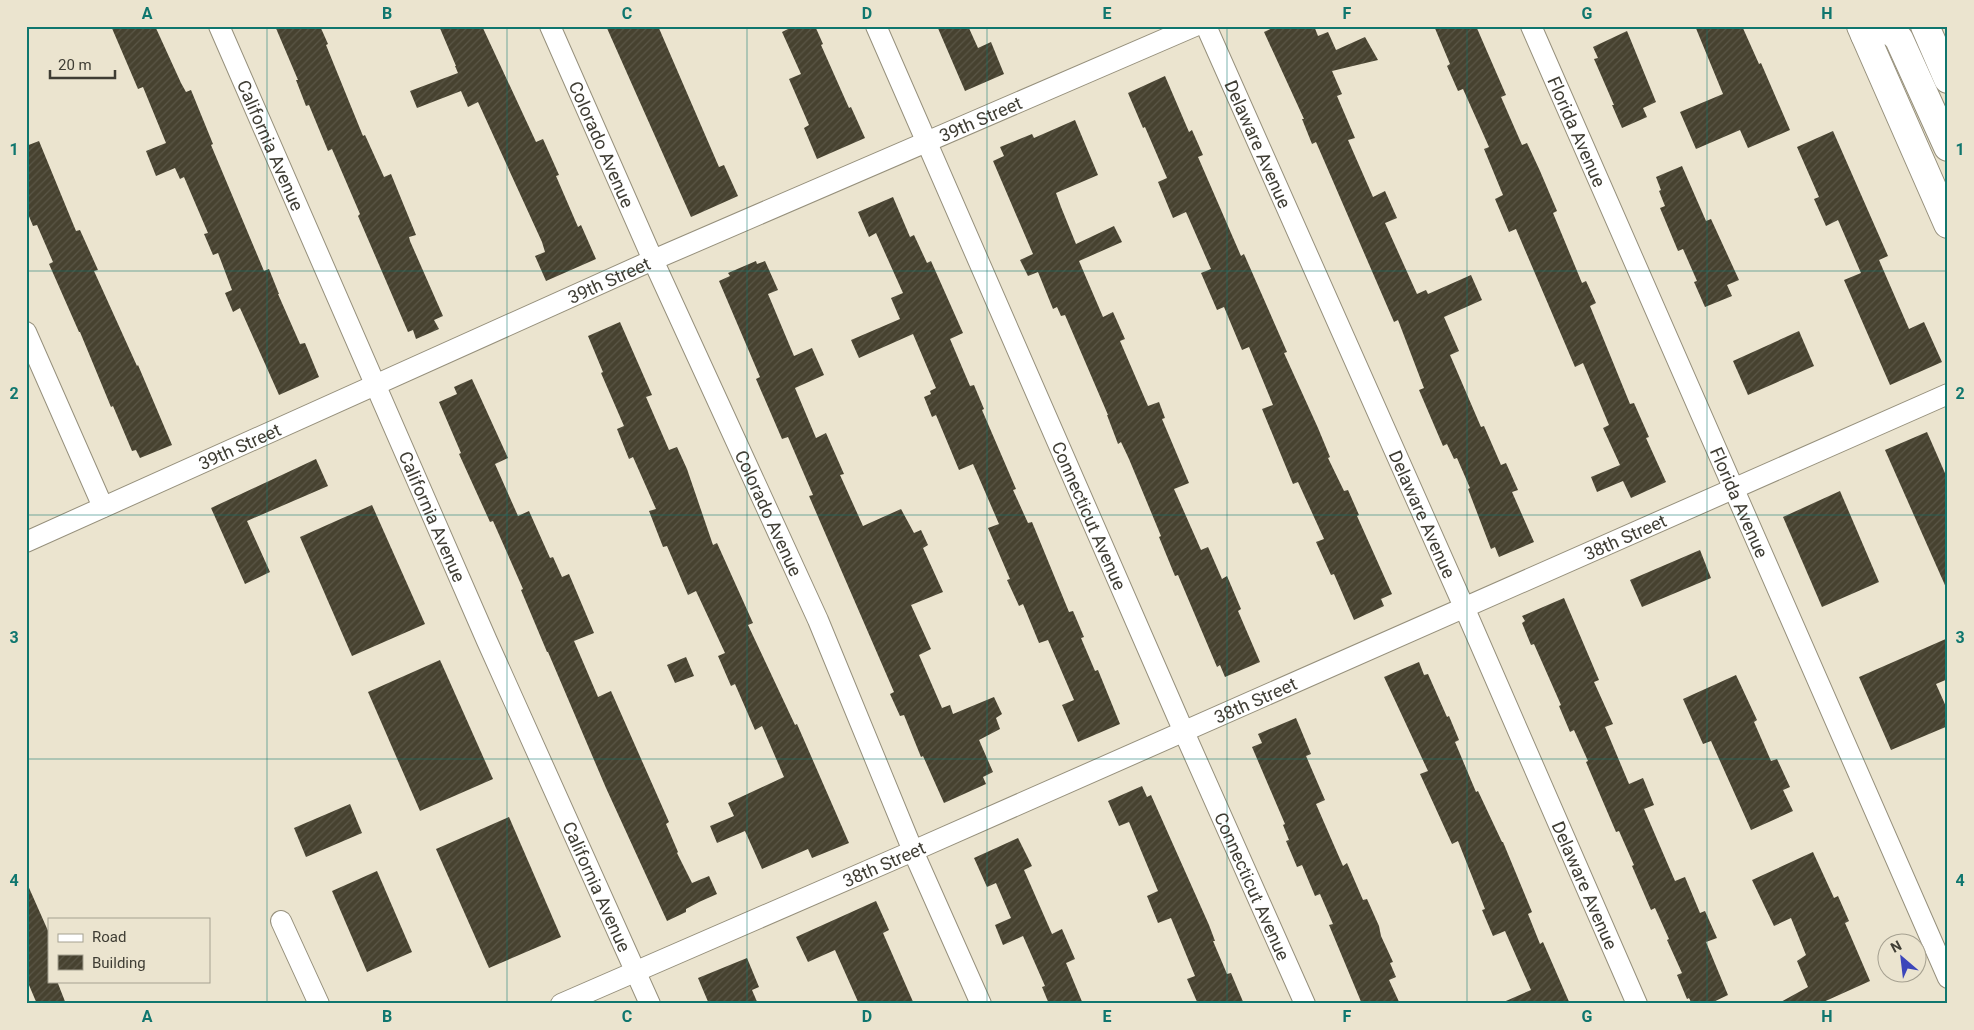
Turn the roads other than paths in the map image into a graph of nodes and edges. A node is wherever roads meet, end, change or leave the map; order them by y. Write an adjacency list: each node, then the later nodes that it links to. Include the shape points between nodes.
1 (219, 26): 15 (street, California Avenue)
2 (550, 26): 13 (street, Colorado Avenue)
3 (876, 26): 10 (street, Connecticut Avenue)
4 (1195, 26): 10 (street, 39th Street)
5 (1206, 26): 20 (street, Delaware Avenue)
6 (1531, 26): 17 (street, Florida Avenue)
7 (1924, 26): 9 (main road)
8 (1863, 31): 11 (main road, via 1890,30 1899,39); 12 (main road)
9 (1948, 79)
10 (928, 142): 13 (street, 39th Street); 21 (street, Connecticut Avenue)
11 (1948, 147)
12 (1948, 224)
13 (653, 260): 15 (street, 39th Street); 22 (street, Colorado Avenue, via 818,620)
14 (26, 332): 18 (street)
15 (375, 384): 18 (street, 39th Street); 24 (street, California Avenue)
16 (1948, 394): 17 (street, 38th Street)
17 (1732, 488): 20 (street, 38th Street); 25 (street, Florida Avenue)
18 (103, 508): 19 (street, 39th Street)
19 (26, 542)
20 (1464, 607): 21 (street, 38th Street); 31 (street, Delaware Avenue)
21 (1184, 732): 22 (street, 38th Street); 30 (street, Connecticut Avenue)
22 (914, 851): 24 (street, 38th Street); 29 (street, Colorado Avenue)
23 (281, 921): 26 (street)
24 (636, 971): 27 (street, 38th Street); 28 (street, California Avenue)
25 (1948, 978)
26 (319, 1004)
27 (561, 1004)
28 (650, 1004)
29 (981, 1004)
30 (1306, 1004)
31 (1637, 1004)

